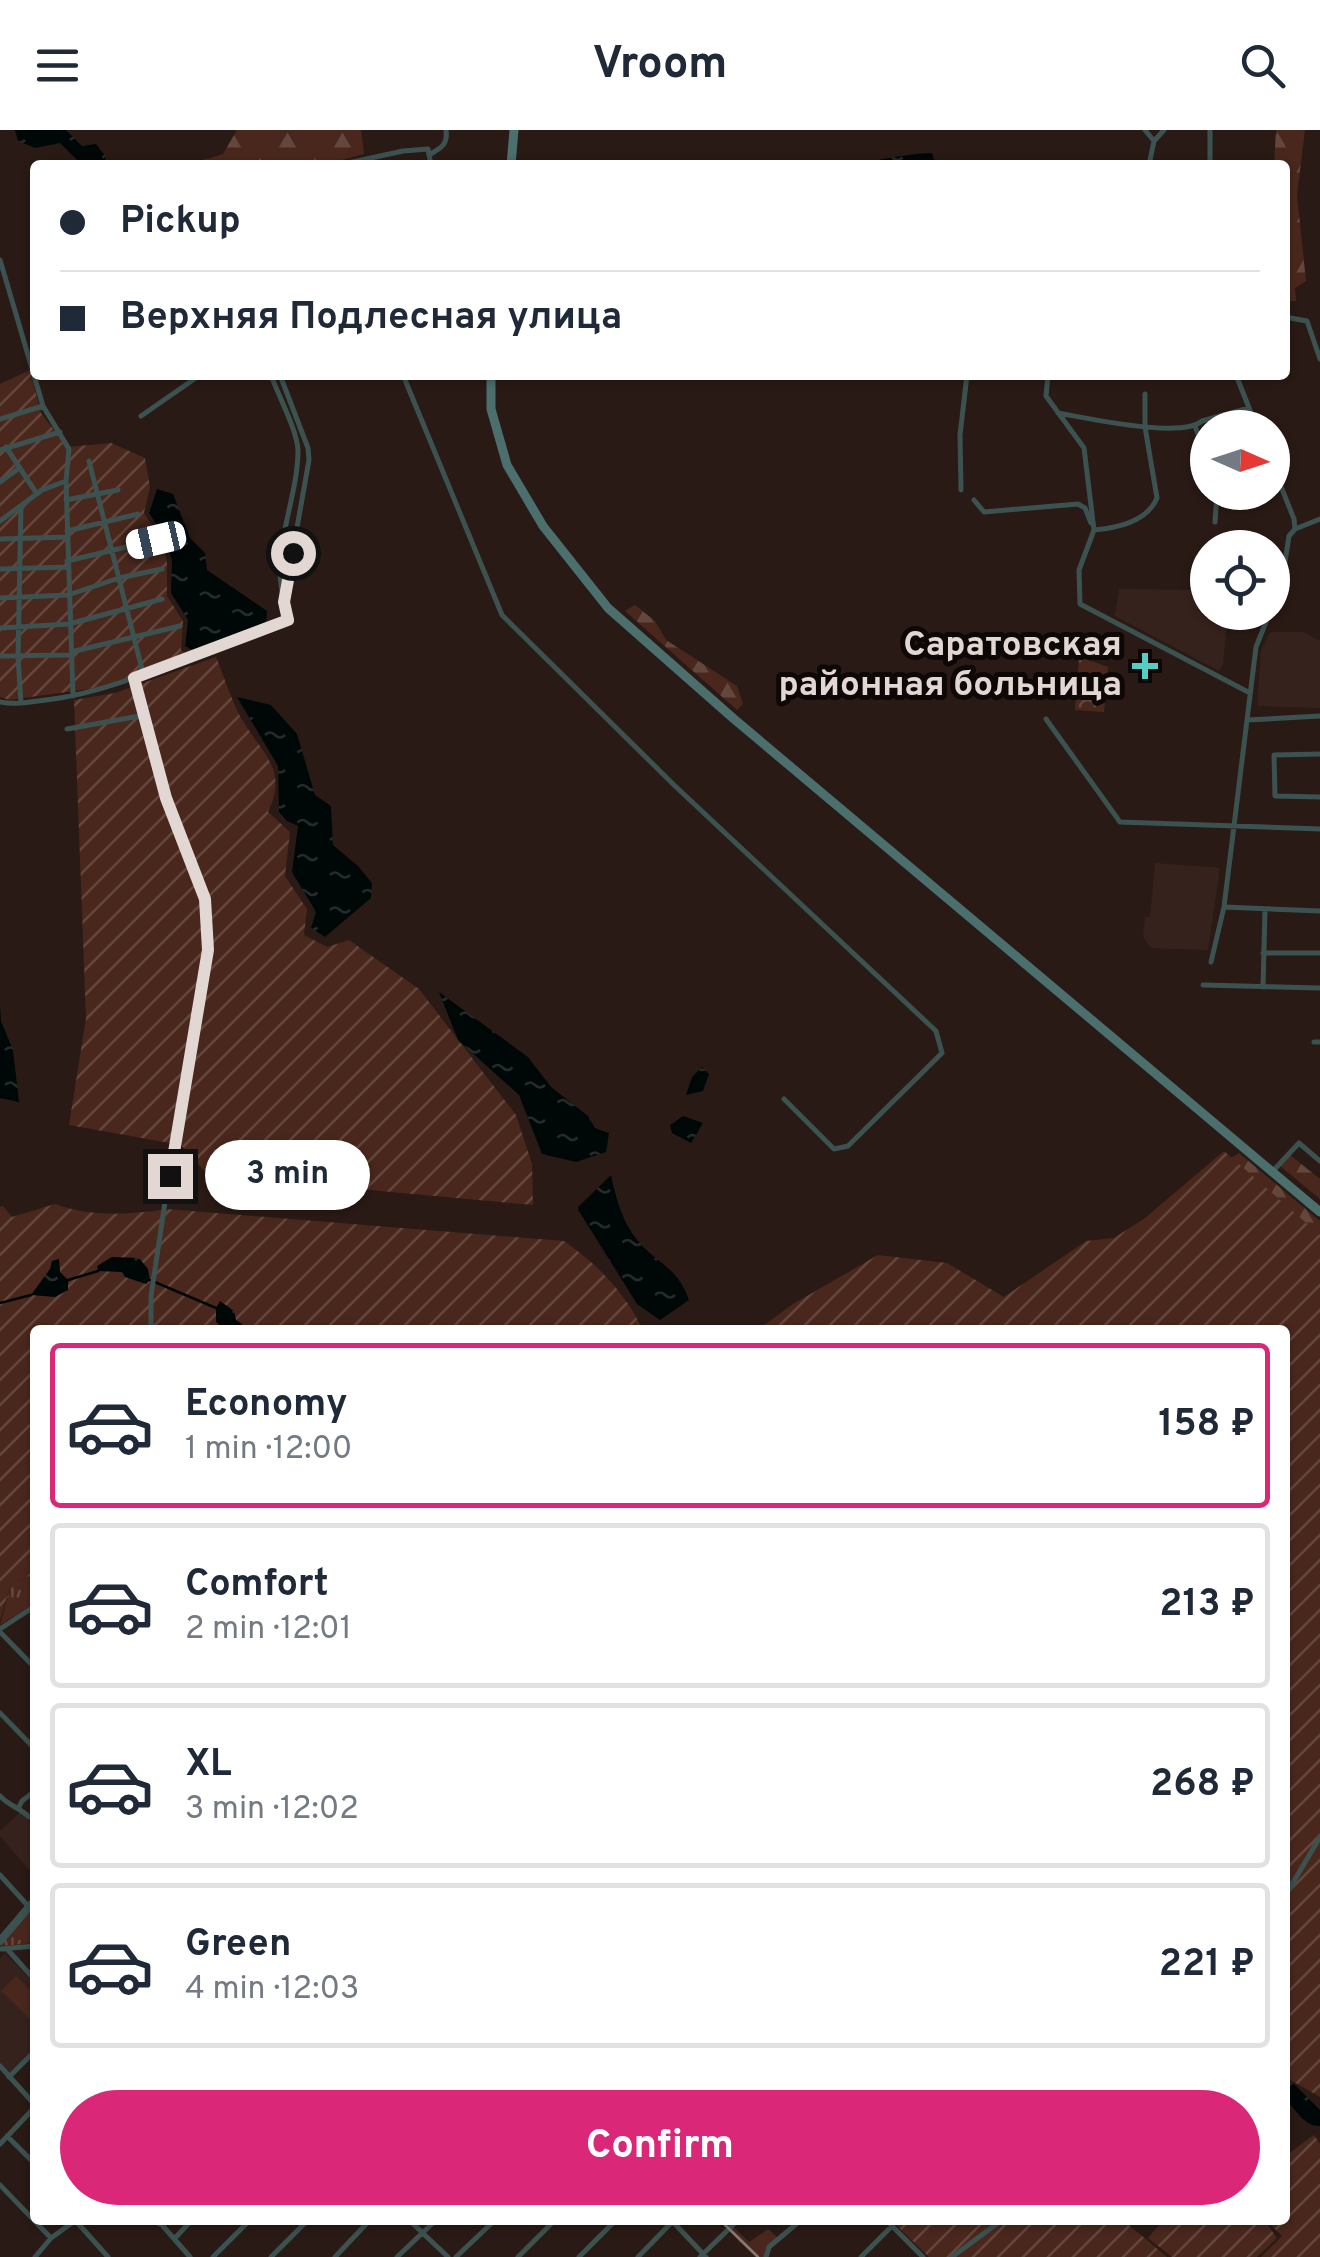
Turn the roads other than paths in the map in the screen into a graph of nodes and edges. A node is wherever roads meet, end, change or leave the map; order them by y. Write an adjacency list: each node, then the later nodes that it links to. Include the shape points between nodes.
1 (446, 130): 7 (street, via 443,148)
2 (514, 130): 10 (main road)
3 (1145, 130): 6 (street)
4 (1164, 130): 6 (street)
5 (1210, 130): 12 (street)
6 (1154, 140): 11 (street)
7 (429, 155): 8 (street, via 428,149); 9 (street)
8 (362, 160)
9 (430, 160)
10 (511, 160)
11 (1151, 160)
12 (1210, 160)
13 (0, 260): 16 (street)
14 (1290, 317): 15 (street, via 1306,321)
15 (1320, 359)
16 (30, 362)
17 (35, 380): 27 (street)
18 (193, 380): 31 (street)
19 (272, 380): 72 (street, via 298,450 280,563)
20 (282, 380): 72 (street, via 309,460)
21 (405, 380): 107 (street, via 502,615 936,1031 942,1053 848,1146 834,1149)
22 (491, 380): 109 (main road, via 491,410 507,465 576,572 640,638)
23 (966, 380): 42 (street)
24 (1047, 380): 30 (street, via 1049,403)
25 (1238, 380): 28 (street)
26 (1145, 394): 34 (street)
27 (43, 406): 32 (street); 35 (street)
28 (1249, 408): 29 (street)
29 (1242, 410)
30 (1058, 414): 34 (street); 56 (street, via 1084,448)
31 (141, 416)
32 (0, 419)
33 (1190, 426): 34 (street)
34 (1145, 428): 56 (street, via 1158,498 1153,509 1115,528)
35 (60, 432): 36 (street); 39 (street, via 69,449)
36 (3, 448): 38 (street)
37 (90, 461): 43 (street)
38 (18, 469): 40 (street); 44 (street)
39 (66, 481): 44 (street); 45 (street)
40 (0, 482)
41 (118, 490): 43 (street)
42 (961, 490)
43 (96, 493): 45 (street); 53 (street)
44 (37, 494): 47 (street)
45 (66, 500): 57 (street)
46 (974, 500): 56 (street, via 984,512 1078,504)
47 (21, 507): 52 (street); 59 (street)
48 (1290, 509): 55 (street)
49 (1215, 510): 54 (street)
50 (138, 514): 53 (street)
51 (1320, 519): 55 (street)
52 (0, 521)
53 (104, 521): 57 (street); 62 (street)
54 (1214, 522)
55 (1294, 529): 58 (street)
56 (1094, 530): 85 (street, via 1079,570 1080,604)
57 (67, 534): 59 (street); 63 (street)
58 (1290, 536)
59 (20, 538): 60 (street); 64 (street)
60 (0, 539)
61 (156, 540): 62 (street)
62 (112, 550): 63 (street); 67 (street)
63 (68, 564): 64 (street); 68 (street)
64 (20, 568): 65 (street); 69 (street)
65 (0, 569)
66 (162, 569): 67 (street)
67 (119, 578): 68 (street); 73 (street)
68 (68, 595): 69 (street); 74 (street)
69 (20, 597): 70 (street); 76 (street)
70 (0, 598)
71 (162, 599): 73 (street)
72 (284, 602): 83 (street, via 288,620)
73 (127, 607): 74 (street); 79 (street)
74 (68, 624): 76 (street); 80 (street)
75 (180, 626): 79 (street)
76 (19, 627): 77 (street); 82 (street)
77 (0, 628)
78 (1263, 630): 85 (street)
79 (133, 636): 80 (street); 83 (street)
80 (69, 655): 82 (street); 86 (street)
81 (0, 656): 82 (street)
82 (18, 656): 87 (street)
83 (143, 673): 84 (street)
84 (134, 678): 86 (street); 89 (street)
85 (1250, 694): 92 (street)
86 (73, 696): 87 (street)
87 (21, 703): 88 (street)
88 (2, 704)
89 (145, 715): 93 (street); 110 (street, via 166,798 204,890 208,950)
90 (1320, 716): 92 (street)
91 (1046, 719): 96 (street, via 1120,822)
92 (1247, 720): 96 (street)
93 (68, 729)
94 (1320, 754): 95 (street, via 1274,755 1275,796)
95 (1320, 797)
96 (1233, 827): 97 (street); 98 (street)
97 (1320, 829)
98 (1224, 907): 99 (street); 103 (street)
99 (1265, 910): 100 (street); 101 (street)
100 (1320, 911)
101 (1263, 953): 102 (street); 105 (street)
102 (1320, 953)
103 (1211, 962)
104 (1203, 984): 105 (street)
105 (1262, 987): 106 (street)
106 (1320, 988)
107 (784, 1099)
108 (1320, 1161): 109 (street, via 1298,1144)
109 (1272, 1172): 112 (main road)
110 (170, 1176)
111 (165, 1202): 113 (street)
112 (1320, 1212)
113 (151, 1325)
114 (30, 1609): 115 (street)
115 (0, 1630): 116 (street)
116 (30, 1663)
117 (0, 1713): 118 (street)
118 (30, 1743)
119 (30, 1795): 121 (street)
120 (0, 1796): 121 (street)
121 (20, 1807): 122 (street)
122 (30, 1816)
123 (1320, 1838): 125 (street)
124 (0, 1876): 126 (street)
125 (1290, 1888)
126 (30, 1902)
127 (30, 1906): 128 (street)
128 (0, 1940)
129 (30, 1946): 130 (street)
130 (4, 1949): 131 (street)
131 (30, 1975)
132 (30, 2056): 134 (street)
133 (0, 2066): 134 (street)
134 (9, 2076): 135 (street)
135 (30, 2100)
136 (30, 2111): 137 (street)
137 (7, 2136): 138 (street); 139 (street)
138 (0, 2144)
139 (30, 2159)
140 (0, 2184): 141 (street)
141 (30, 2216)
142 (39, 2225): 162 (street)
143 (68, 2225): 162 (street)
144 (79, 2225): 166 (street)
145 (163, 2225): 163 (street)
146 (187, 2225): 163 (street)
147 (245, 2225): 168 (street)
148 (303, 2225): 169 (street)
149 (365, 2225): 170 (street)
150 (414, 2225): 161 (street)
151 (431, 2225): 161 (street)
152 (490, 2225): 173 (street)
153 (550, 2225): 174 (street)
154 (611, 2225): 175 (street)
155 (669, 2225): 176 (street)
156 (676, 2225): 164 (street)
157 (733, 2225): 164 (street)
158 (794, 2225): 177 (street)
159 (995, 2225): 180 (street)
160 (892, 2226): 178 (street); 179 (street)
161 (422, 2233): 171 (street); 172 (street)
162 (51, 2238): 165 (street)
163 (174, 2238): 167 (street)
164 (703, 2256)
165 (35, 2257)
166 (108, 2257)
167 (190, 2257)
168 (213, 2257)
169 (272, 2257)
170 (335, 2257)
171 (397, 2257)
172 (448, 2257)
173 (456, 2257)
174 (518, 2257)
175 (580, 2257)
176 (638, 2257)
177 (766, 2257)
178 (861, 2257)
179 (923, 2257)
180 (952, 2257)

